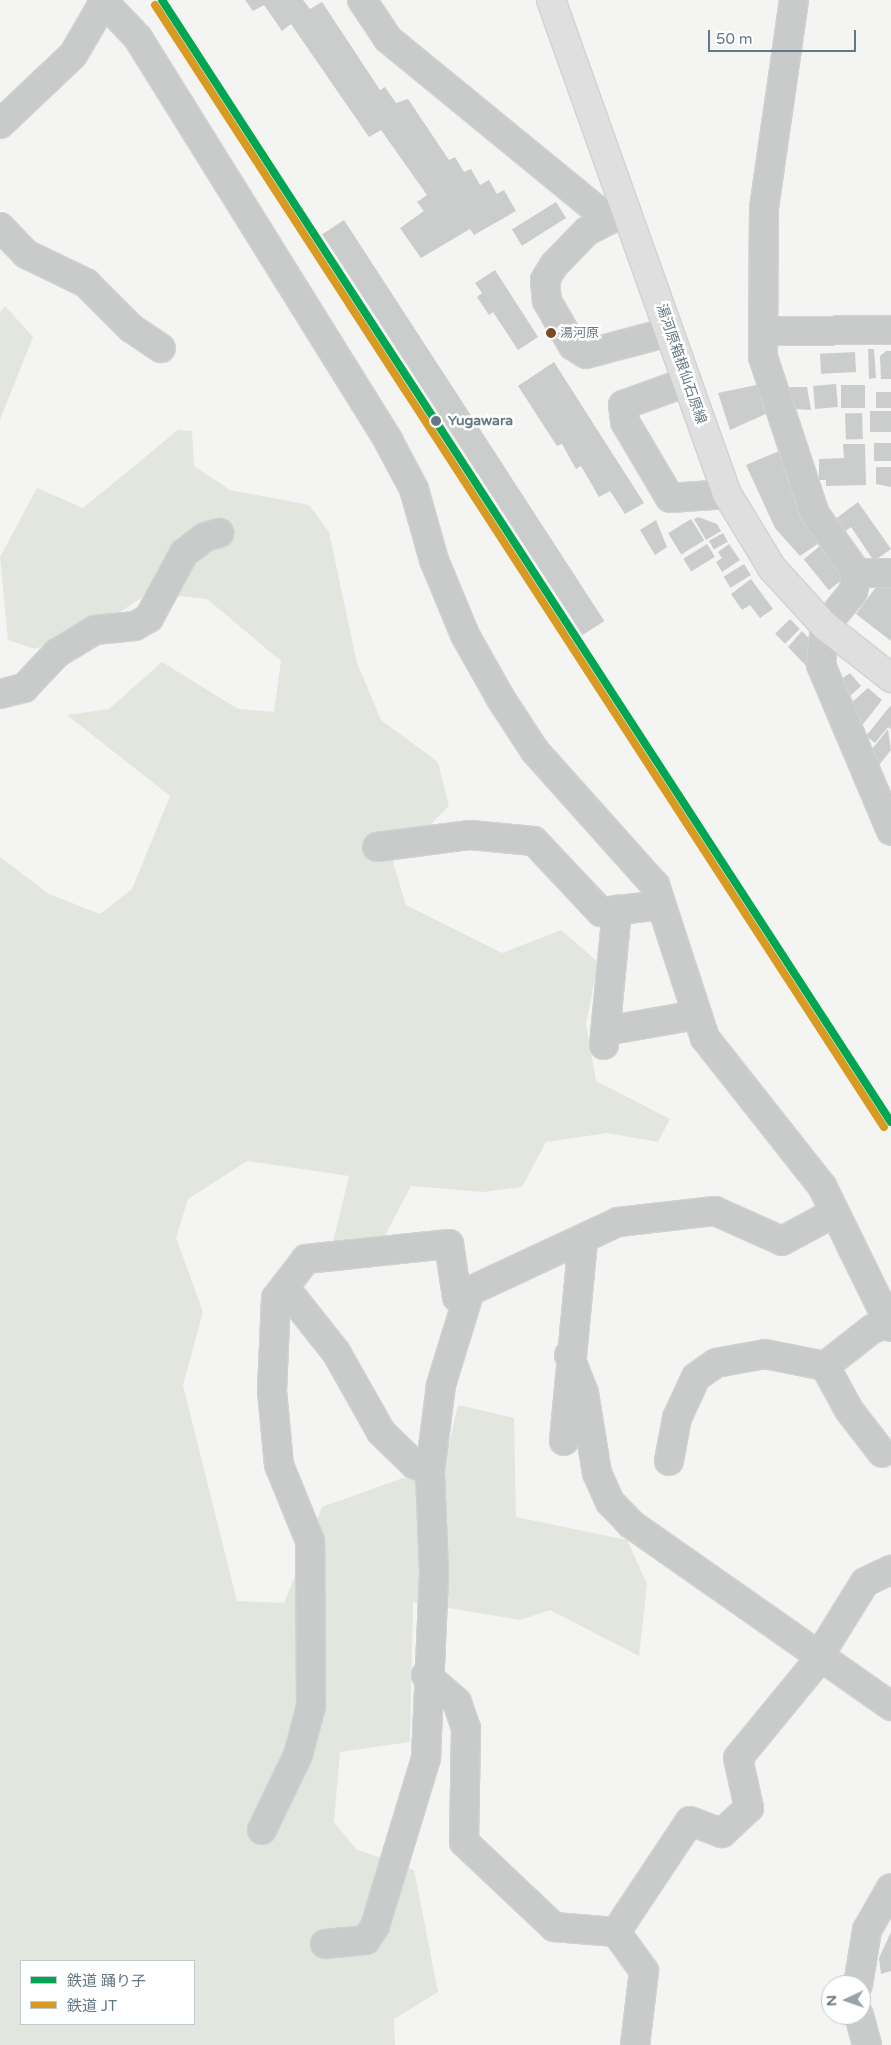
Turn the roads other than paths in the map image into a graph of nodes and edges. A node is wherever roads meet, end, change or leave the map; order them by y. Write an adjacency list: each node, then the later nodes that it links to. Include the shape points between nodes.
1 (362, 0): 6 (street, via 388,39)
2 (551, 0): 6 (main road, 湯河原箱根仙石原線)
3 (794, 0): 9 (street, via 764,208)
4 (103, 1): 5 (street, via 73,55); 22 (street, via 138,38 389,442 414,489 434,560 465,636 501,699 535,751 655,885)
5 (0, 124)
6 (618, 215): 10 (main road, 湯河原箱根仙石原線); 10 (street, via 587,232 554,265 546,280 546,301 573,346 586,354)
7 (0, 227): 11 (street, via 26,254 86,283 131,328)
8 (891, 330): 9 (street)
9 (763, 331): 15 (street, via 763,357 815,514)
10 (669, 332): 12 (main road, 湯河原箱根仙石原線)
11 (160, 348)
12 (687, 382): 13 (main road, 湯河原箱根仙石原線); 13 (street, via 623,405 625,422 670,498)
13 (727, 494): 17 (main road, 湯河原箱根仙石原線, via 772,568)
14 (219, 532): 19 (street, via 205,536 184,553 148,618 134,626 95,630 58,653 24,688)
15 (857, 573): 16 (street); 17 (street, via 854,592)
16 (891, 573)
17 (825, 626): 18 (main road, 湯河原箱根仙石原線); 20 (street, via 821,665)
18 (891, 678)
19 (0, 694)
20 (891, 831)
21 (377, 847): 23 (street, via 470,835 534,841 602,912)
22 (662, 905): 23 (street); 24 (street)
23 (617, 910): 24 (street, via 605,1038)
24 (698, 1015): 25 (street, via 719,1062 809,1167)
25 (832, 1214): 26 (street, via 782,1241 715,1211 618,1222); 29 (street)
26 (583, 1241): 28 (street, via 470,1291); 30 (street)
27 (286, 1289): 28 (street, via 306,1259 449,1244 457,1297); 35 (street, via 336,1352 381,1432 414,1464); 40 (street, via 276,1298 272,1391 279,1465 310,1541 311,1706 298,1754)
28 (464, 1302): 35 (street, via 441,1386)
29 (890, 1325): 31 (street, via 872,1328)
30 (569, 1355): 32 (street); 37 (street, via 584,1393 597,1473 610,1502 631,1524)
31 (825, 1366): 33 (street, via 849,1410); 34 (street, via 765,1354 716,1362 696,1377 677,1418)
32 (564, 1441)
33 (882, 1453)
34 (670, 1461)
35 (430, 1471): 38 (street, via 434,1572)
36 (879, 1581): 37 (street)
37 (819, 1651): 39 (street); 42 (street, via 811,1669 738,1758 749,1808 722,1833 690,1821)
38 (426, 1675): 42 (street, via 458,1702 466,1728 464,1842 554,1928); 43 (street, via 426,1758 375,1926 366,1940)
39 (891, 1706)
40 (262, 1830)
41 (891, 1888): 44 (street, via 867,1930)
42 (616, 1932): 46 (street, via 644,1971)
43 (325, 1944)
44 (860, 1975)
45 (862, 2025): 47 (street)
46 (636, 2045)
47 (867, 2045)

